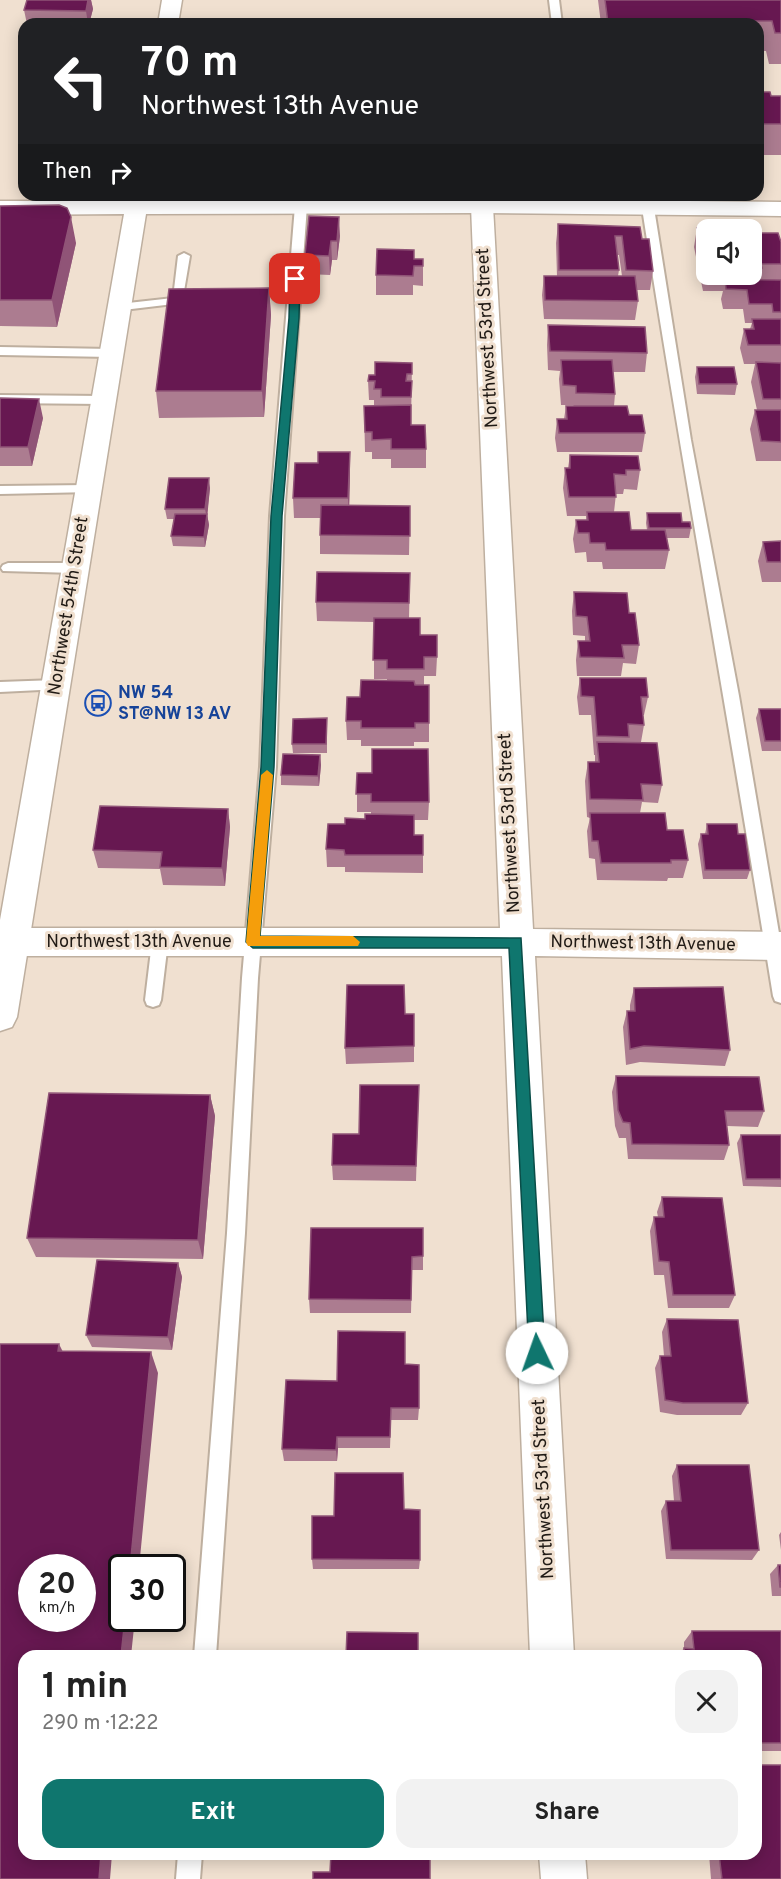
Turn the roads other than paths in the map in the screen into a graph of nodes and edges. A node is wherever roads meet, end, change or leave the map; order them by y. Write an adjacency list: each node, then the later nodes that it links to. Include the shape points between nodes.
1 (172, 0): 3 (street)
2 (554, 0): 4 (lane)
3 (169, 18)
4 (556, 18)
5 (137, 201): 6 (street); 10 (street); 14 (street, Northwest 54th Street)
6 (233, 201): 8 (street)
7 (582, 201): 9 (street); 11 (street)
8 (315, 203): 9 (street); 27 (lane, via 277,516 267,767)
9 (482, 206): 28 (street, Northwest 53rd Street)
10 (0, 208)
11 (648, 208): 12 (street); 29 (lane, via 685,440)
12 (781, 209)
13 (184, 256): 14 (lane, via 178,301)
14 (119, 308): 16 (street, Northwest 54th Street)
15 (0, 351): 16 (lane)
16 (111, 353): 18 (street, Northwest 54th Street)
17 (0, 399): 18 (lane)
18 (103, 400): 19 (street, Northwest 54th Street)
19 (88, 489): 20 (lane); 22 (street, Northwest 54th Street)
20 (0, 490)
21 (8, 568): 22 (lane)
22 (75, 568): 23 (street, Northwest 54th Street)
23 (56, 685): 24 (lane); 25 (street, Northwest 54th Street)
24 (0, 687)
25 (6, 942): 26 (street, Northwest 13th Avenue); 32 (street, Northwest 54th Street)
26 (160, 942): 27 (street, Northwest 13th Avenue); 31 (lane)
27 (253, 942): 28 (street, Northwest 13th Avenue); 33 (lane)
28 (516, 942): 29 (street, Northwest 13th Avenue); 34 (street, Northwest 53rd Street)
29 (777, 946): 30 (lane)
30 (781, 996)
31 (153, 1000)
32 (0, 1017)
33 (205, 1650)
34 (552, 1650)
35 (190, 1860): 37 (lane)
36 (562, 1860): 38 (street)
37 (188, 1879)
38 (564, 1879)

